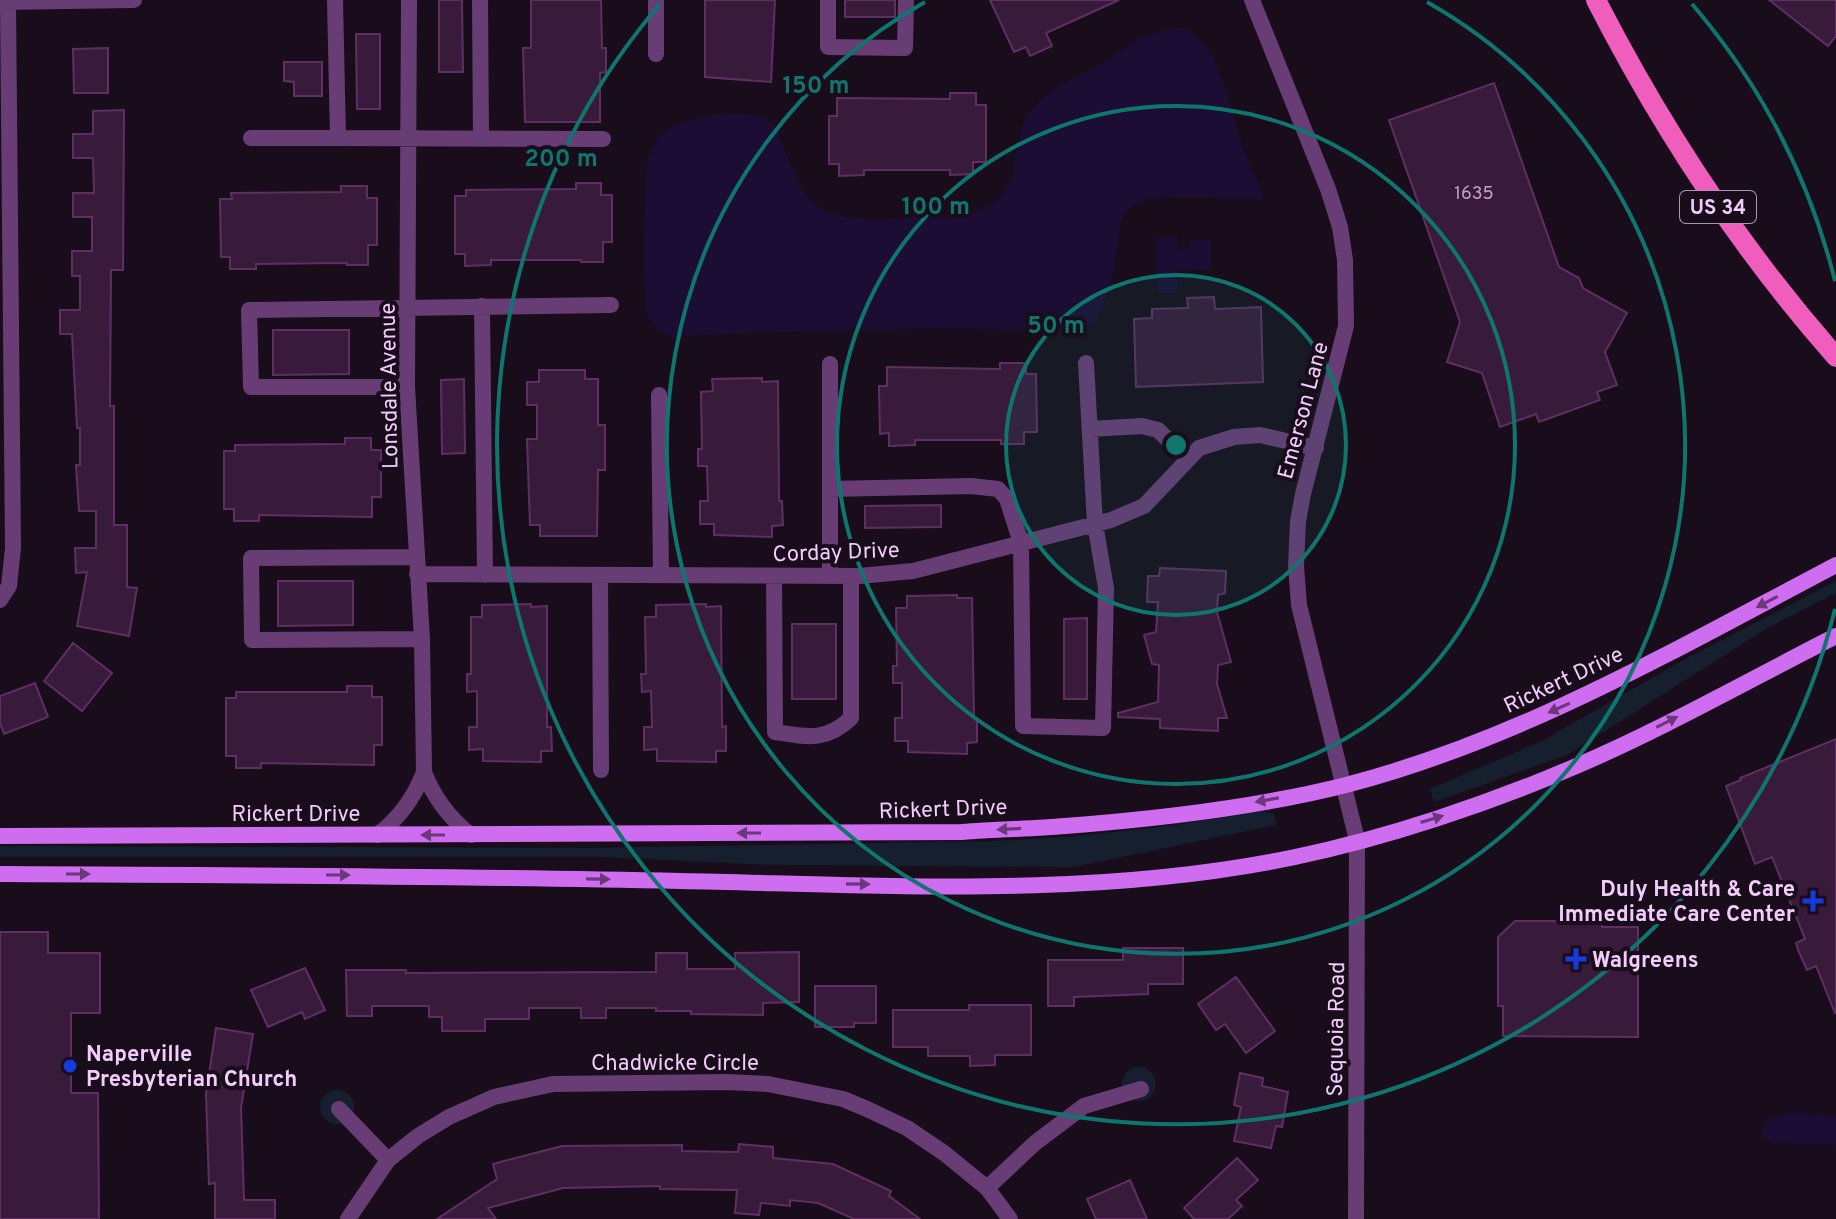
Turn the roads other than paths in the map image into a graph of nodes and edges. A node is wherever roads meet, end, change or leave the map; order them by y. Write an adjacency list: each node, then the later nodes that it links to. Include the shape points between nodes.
1 (134, 0): 10 (street)
2 (335, 0): 13 (street)
3 (409, 0): 14 (street, Lonsdale Avenue)
4 (480, 0): 15 (street)
5 (656, 0): 11 (street)
6 (828, 0): 7 (street, via 828,47 905,48)
7 (906, 0)
8 (1252, 0): 26 (street, Emerson Lane, via 1328,189 1345,260 1346,326)
9 (1596, 0): 20 (main road, US 34, via 1671,138 1774,284)
10 (4, 2): 39 (street, via 13,548 9,586)
11 (656, 54)
12 (251, 138): 13 (street)
13 (338, 138): 14 (street)
14 (408, 138): 15 (street); 18 (street, Lonsdale Avenue)
15 (481, 138): 16 (street)
16 (603, 139)
17 (611, 305): 19 (street)
18 (408, 306): 19 (street); 23 (street, Lonsdale Avenue); 23 (street, via 249,310 251,387)
19 (482, 306): 33 (street)
20 (1836, 357)
21 (1086, 363): 25 (street)
22 (830, 364): 28 (street)
23 (407, 387): 32 (street, Lonsdale Avenue)
24 (659, 395): 35 (street)
25 (1090, 429): 27 (street, via 1158,430); 29 (street)
26 (1316, 448): 27 (street, Corday Drive, via 1260,435 1234,437 1199,448); 44 (street, Emerson Lane, via 1298,521 1298,592)
27 (1188, 459): 29 (street, Corday Drive, via 1144,506)
28 (830, 489): 30 (street, via 998,489 1007,499); 37 (street)
29 (1095, 524): 30 (street, Corday Drive); 30 (street, via 1106,588 1103,728 1023,726)
30 (1021, 543): 38 (street, Corday Drive, via 913,571)
31 (1836, 565): 44 (street, Rickert Drive, one-way to 44, via 1528,721)
32 (416, 566): 33 (street, Corday Drive); 41 (street, Lonsdale Avenue); 41 (street, Corday Drive, via 251,558 252,640)
33 (485, 575): 34 (street, Corday Drive)
34 (600, 575): 35 (street, Corday Drive); 42 (street)
35 (661, 575): 36 (street, Corday Drive)
36 (774, 576): 37 (street, Corday Drive); 38 (street, via 775,732 812,737 838,730 851,718)
37 (830, 576): 38 (street, Corday Drive)
38 (851, 576)
39 (0, 600)
40 (1836, 636): 48 (street, one-way to 40, via 1433,819 1571,769)
41 (422, 639): 43 (street, Lonsdale Avenue)
42 (601, 770)
43 (424, 772): 45 (street, Lonsdale Avenue, via 406,808); 46 (street, Lonsdale Avenue, via 448,814)
44 (1344, 785): 46 (street, Rickert Drive, one-way to 46, via 1205,811 1062,827); 48 (street, Emerson Lane)
45 (377, 835): 46 (street, Rickert Drive, one-way to 45); 47 (street, Rickert Drive)
46 (471, 835)
47 (0, 836)
48 (1357, 840): 49 (street, one-way to 48, via 405,875 958,887 1125,882 1291,858); 56 (street, Sequoia Road)
49 (0, 874)
50 (1141, 1089): 53 (street, via 1084,1106)
51 (339, 1109): 52 (street)
52 (388, 1160): 53 (street, Chadwicke Circle, via 449,1117 520,1089 553,1084 755,1083 843,1099 867,1109 907,1128); 54 (street, Chadwicke Circle)
53 (987, 1188): 55 (street, Chadwicke Circle)
54 (348, 1219)
55 (1010, 1219)
56 (1356, 1219)

